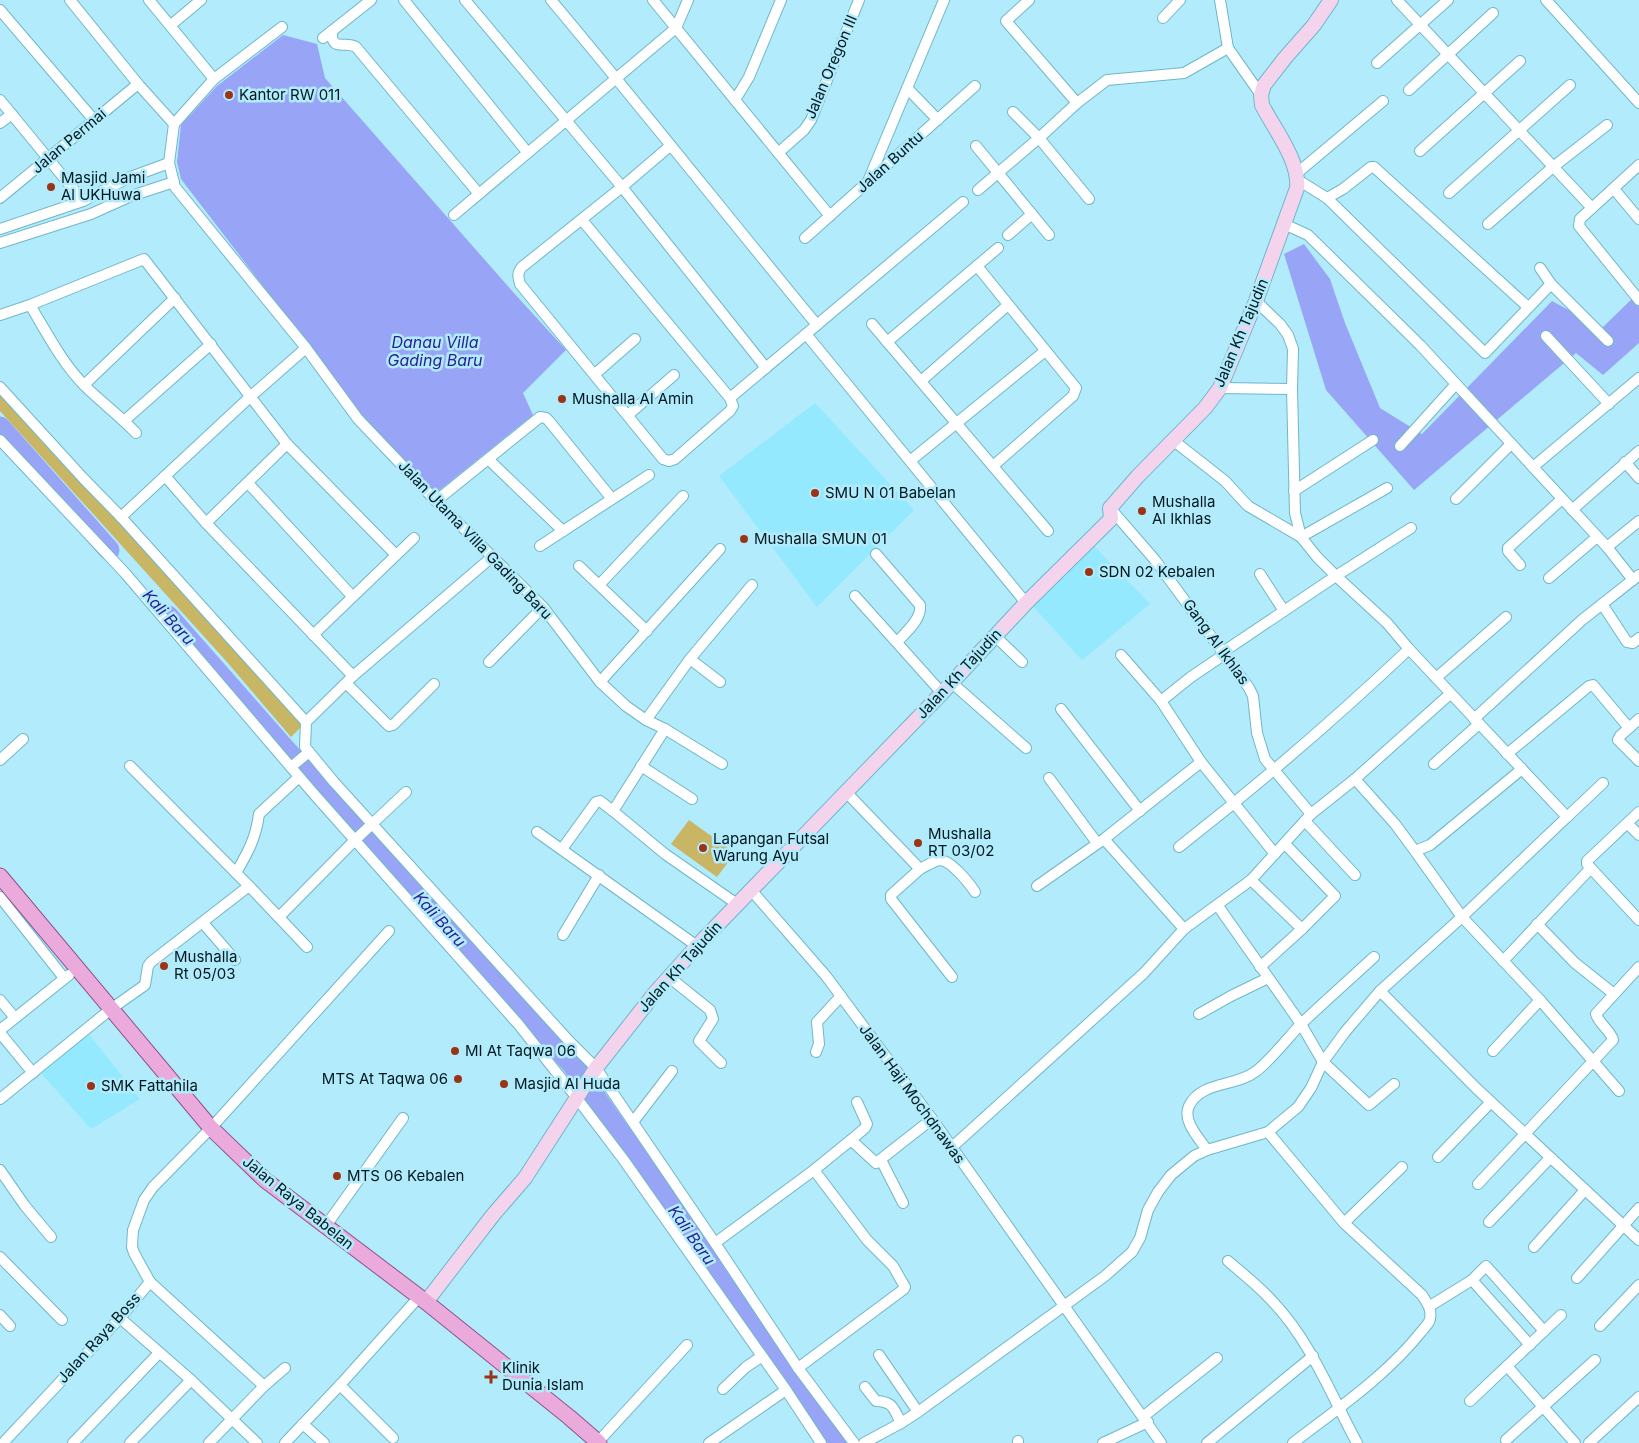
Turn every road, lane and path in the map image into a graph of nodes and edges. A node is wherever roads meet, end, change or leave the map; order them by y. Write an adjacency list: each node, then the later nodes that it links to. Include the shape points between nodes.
1 (70, 0): 35 (street)
2 (149, 0): 23 (street)
3 (201, 0): 23 (street)
4 (371, 0): 27 (street)
5 (404, 0): 60 (street)
6 (465, 0): 51 (street)
7 (550, 0): 33 (street)
8 (653, 0): 26 (street)
9 (688, 0): 26 (street)
10 (781, 0): 43 (street, via 749,77)
11 (860, 0): 61 (street, Jalan Oregon III, via 811,120)
12 (944, 0): 38 (street)
13 (1029, 0): 46 (street, via 1006,21)
14 (1180, 0): 22 (street)
15 (1220, 0): 29 (street)
16 (1331, 0): 41 (street, via 1264,85)
17 (1396, 0): 24 (street)
18 (1448, 0): 24 (street)
19 (1546, 0): 45 (street)
20 (0, 10): 49 (street)
21 (1493, 13): 30 (street)
22 (1162, 18)
23 (171, 25): 34 (street)
24 (1419, 25): 30 (street); 32 (street)
25 (282, 27): 34 (street)
26 (676, 28): 33 (street); 43 (street)
27 (332, 31): 28 (street); 74 (street, via 331,38 335,44 356,47)
28 (323, 38)
29 (1228, 48): 41 (street); 46 (street, via 1184,74 1107,80)
30 (1448, 55): 39 (street); 40 (street)
31 (1520, 61): 40 (street)
32 (1377, 63)
33 (616, 78): 51 (street); 57 (street)
34 (214, 79): 53 (street)
35 (138, 84): 49 (street, Jalan Permai); 53 (street)
36 (1570, 84): 55 (street)
37 (975, 86): 50 (street, Jalan Buntu)
38 (907, 88): 50 (street); 68 (street)
39 (1409, 90)
40 (1484, 93): 55 (street); 59 (street)
41 (1261, 95): 67 (street, via 1262,105 1293,163)
42 (0, 100): 48 (street)
43 (735, 100): 61 (street)
44 (1383, 102): 67 (street)
45 (1639, 102)
46 (1077, 103): 56 (street)
47 (1013, 112): 56 (street)
48 (12, 114): 52 (street); 62 (street)
49 (94, 120): 62 (street, Jalan Permai)
50 (938, 120): 68 (street, Jalan Buntu)
51 (566, 121): 60 (street); 70 (street)
52 (0, 123)
53 (174, 124): 63 (street)
54 (1607, 124): 65 (street)
55 (1519, 130): 65 (street); 73 (street)
56 (1039, 138): 66 (street); 77 (street)
57 (670, 146): 70 (street); 105 (street)
58 (976, 146): 66 (street)
59 (1420, 151)
60 (527, 152): 74 (street)
61 (778, 153): 83 (street)
62 (47, 158): 75 (street, Jalan Permai); 78 (street)
63 (169, 163): 69 (street); 78 (street, via 128,178)
64 (1639, 165): 71 (street)
65 (1553, 167): 80 (street); 87 (street)
66 (998, 173): 72 (street); 81 (street)
67 (1297, 177): 76 (street); 86 (street, Jalan Kh Tajudin, via 1296,194)
68 (868, 182): 83 (street, Jalan Buntu)
69 (175, 185): 92 (street, via 131,196 91,214); 112 (street, Jalan Utama Villa Gading Baru)
70 (622, 188): 85 (street); 114 (street)
71 (1614, 189): 80 (street); 84 (street)
72 (978, 190)
73 (1449, 192)
74 (479, 194): 82 (street)
75 (0, 198)
76 (1327, 198): 102 (street, via 1374,167); 102 (street, via 1485,353)
77 (1089, 199)
78 (83, 201): 88 (street)
79 (963, 202): 105 (street)
80 (1592, 208): 98 (street, via 1580,219 1579,226)
81 (1032, 214): 89 (street); 90 (street)
82 (454, 215)
83 (830, 216): 91 (street, Jalan Buntu)
84 (1639, 219)
85 (582, 220): 115 (street, via 522,267 518,277 520,284); 125 (street)
86 (1284, 224): 99 (street, Jalan Kh Tajudin); 119 (street, via 1308,235)
87 (1488, 224)
88 (0, 229)
89 (1008, 234)
90 (1049, 235)
91 (805, 238)
92 (0, 243)
93 (998, 248): 94 (street)
94 (977, 266): 101 (street); 110 (street)
95 (1540, 268): 96 (street)
96 (1551, 284): 102 (street); 109 (street)
97 (175, 298): 100 (street, via 142,259); 111 (street); 120 (street)
98 (1639, 300)
99 (1256, 301): 122 (street, Jalan Kh Tajudin); 123 (street, via 1288,335 1293,349)
100 (30, 305): 103 (street); 120 (street, via 59,354)
101 (1008, 305): 113 (street); 118 (street)
102 (1528, 307)
103 (0, 315)
104 (872, 324): 110 (street)
105 (817, 325): 106 (street)
106 (806, 334): 114 (street); 139 (street)
107 (1546, 336): 126 (street)
108 (635, 339): 115 (street)
109 (1608, 341)
110 (887, 342): 118 (street)
111 (211, 344): 124 (street); 128 (street)
112 (306, 348): 124 (street); 153 (street, Jalan Utama Villa Gading Baru, via 358,419)
113 (1045, 351): 129 (street); 141 (street, via 1076,392)
114 (766, 368): 125 (street)
115 (595, 374): 127 (street)
116 (674, 375): 127 (street)
117 (1639, 378): 126 (street)
118 (921, 381): 129 (street)
119 (1456, 384): 135 (street); 136 (street)
120 (84, 385): 128 (street)
121 (0, 387): 156 (street)
122 (1220, 388): 123 (street); 133 (street, Jalan Kh Tajudin)
123 (1292, 389): 148 (street)
124 (250, 397): 134 (street); 144 (street)
125 (730, 398): 127 (street, via 732,409 669,461 663,459)
126 (1609, 404): 142 (street)
127 (628, 415)
128 (124, 420): 130 (street)
129 (957, 424): 139 (street); 141 (street)
130 (136, 433)
131 (0, 440): 223 (street, via 125,574)
132 (1373, 440): 148 (street)
133 (1174, 441): 154 (street, Jalan Kh Tajudin); 162 (street, via 1225,481 1248,506)
134 (287, 444): 146 (street); 169 (street)
135 (1511, 444): 142 (street); 151 (street)
136 (1400, 446)
137 (1639, 451): 140 (street)
138 (488, 459): 150 (street, via 540,417 546,418); 153 (street); 161 (street)
139 (910, 461): 181 (street)
140 (1625, 462): 145 (street); 155 (street)
141 (993, 466): 160 (street)
142 (1532, 467): 152 (street)
143 (649, 475): 150 (street)
144 (165, 476): 156 (street); 158 (street)
145 (1639, 478)
146 (248, 483): 158 (street); 179 (street)
147 (1387, 488): 162 (street)
148 (1294, 491): 162 (street, via 1294,513)
149 (683, 496): 177 (street)
150 (612, 499): 161 (street)
151 (1456, 499)
152 (1562, 499): 155 (street); 171 (street, via 1508,548)
153 (436, 501): 170 (street, Jalan Utama Villa Gading Baru)
154 (1110, 508): 181 (street, Jalan Kh Tajudin, via 1111,519); 192 (street, Gang Al Ikhlas)
155 (1572, 510): 163 (street)
156 (121, 517): 209 (street)
157 (1639, 521): 166 (street)
158 (206, 524): 187 (street)
159 (1411, 528): 174 (street)
160 (1048, 530)
161 (563, 531): 165 (street)
162 (1301, 537): 174 (street)
163 (1597, 537): 166 (street); 176 (street)
164 (414, 538): 169 (street)
165 (540, 546)
166 (1607, 547): 175 (street)
167 (720, 549): 186 (street)
168 (876, 554): 190 (street, via 920,605 918,616)
169 (396, 555): 179 (street)
170 (492, 557): 183 (street, Jalan Utama Villa Gading Baru); 198 (street)
171 (1520, 565)
172 (578, 566): 177 (street)
173 (1260, 574): 184 (street)
174 (1336, 576): 184 (street); 191 (street, via 1387,623)
175 (1636, 577): 182 (street)
176 (1549, 578)
177 (600, 584): 186 (street)
178 (752, 585): 194 (street)
179 (352, 596): 187 (street)
180 (855, 596): 190 (street)
181 (1026, 603): 188 (street, Jalan Kh Tajudin)
182 (1602, 604): 189 (street, via 1627,642 1633,644); 208 (street, via 1532,664)
183 (543, 608): 195 (street); 199 (street, Jalan Utama Villa Gading Baru)
184 (1284, 611): 192 (street)
185 (1506, 617): 197 (street)
186 (647, 630): 199 (street)
187 (313, 635): 198 (street)
188 (995, 636): 196 (street); 202 (street, Jalan Kh Tajudin)
189 (1639, 638)
190 (897, 642): 202 (street)
191 (1409, 649): 197 (street); 225 (street)
192 (1224, 653): 204 (street); 225 (street, Gang Al Ikhlas, via 1253,696 1257,733 1265,759)
193 (1121, 655): 204 (street)
194 (690, 659): 200 (street); 207 (street)
195 (489, 662)
196 (1022, 662)
197 (1436, 678): 203 (street)
198 (350, 680): 201 (street, via 389,726); 209 (street)
199 (600, 682): 207 (street, Jalan Utama Villa Gading Baru)
200 (720, 682)
201 (434, 684)
202 (947, 688): 213 (street); 231 (street, Jalan Kh Tajudin)
203 (1450, 694): 208 (street); 228 (street)
204 (1161, 700): 218 (street)
205 (1061, 709): 235 (street)
206 (1639, 718): 210 (street)
207 (646, 720): 211 (street, Jalan Utama Villa Gading Baru)
208 (1477, 721): 215 (street); 220 (street)
209 (306, 722): 214 (street, via 305,747)
210 (1630, 728): 215 (street, via 1593,685); 217 (street, via 1618,741)
211 (665, 729): 219 (street, Jalan Utama Villa Gading Baru); 222 (street)
212 (23, 739): 216 (street)
213 (1026, 748)
214 (309, 752): 223 (street); 240 (street)
215 (1507, 754): 224 (street)
216 (0, 760)
217 (1639, 761)
218 (1201, 762): 233 (street); 235 (street)
219 (722, 764)
220 (1434, 764)
221 (130, 766): 252 (street)
222 (642, 766): 232 (street); 234 (street)
223 (291, 767): 226 (street)
224 (1522, 769): 238 (street); 248 (street, via 1430,844)
225 (1274, 770): 233 (street); 237 (street, Gang Al Ikhlas)
226 (299, 777): 243 (street); 252 (street, via 260,812 252,845)
227 (1050, 778): 244 (street)
228 (1355, 779): 237 (street); 248 (street)
229 (1603, 784): 238 (street)
230 (406, 792): 240 (street)
231 (846, 792): 250 (street); 259 (street, Jalan Kh Tajudin)
232 (692, 799)
233 (1235, 803): 246 (street); 249 (street)
234 (613, 811): 247 (street, via 600,801 596,802); 262 (street, via 665,854)
235 (1140, 811): 244 (street)
236 (1639, 812): 239 (street)
237 (1308, 817): 245 (street); 255 (street, Gang Al Ikhlas)
238 (1567, 817): 265 (street)
239 (1628, 824): 242 (street); 251 (street, via 1587,861)
240 (372, 825): 243 (street); 301 (street, via 569,1041)
241 (537, 832): 247 (street)
242 (1639, 835)
243 (355, 840): 264 (street); 305 (street)
244 (1101, 841): 258 (street); 269 (street)
245 (1285, 844): 249 (street); 270 (street, via 1335,896)
246 (1179, 848)
247 (562, 849): 253 (street)
248 (1415, 851): 265 (street)
249 (1275, 854): 256 (street)
250 (920, 869): 260 (street, via 939,860 944,861 962,874); 281 (street, via 891,898)
251 (1590, 869): 266 (street); 268 (street)
252 (236, 873): 257 (street)
253 (599, 875): 272 (street); 273 (street)
254 (0, 876): 280 (main road, Jalan Raya Babelan)
255 (1355, 876)
256 (1251, 880): 263 (street); 270 (street)
257 (249, 886): 264 (street); 267 (street)
258 (1037, 886)
259 (751, 890): 262 (street, Jalan Kh Tajudin); 287 (street, Jalan Haji Mochdnawas)
260 (975, 892)
261 (0, 897): 282 (street)
262 (737, 904): 273 (street, Jalan Kh Tajudin)
263 (1218, 906): 269 (street); 278 (street)
264 (279, 917): 274 (street)
265 (1462, 917): 277 (street); 285 (street)
266 (1639, 920)
267 (203, 923): 276 (street); 290 (street, via 151,962 146,984)
268 (1537, 924): 277 (street); 286 (street, via 1575,963)
269 (1184, 929): 316 (street, via 1144,973)
270 (1302, 929): 278 (street)
271 (389, 931): 312 (street, Jalan Raya Boss)
272 (563, 935)
273 (697, 946): 283 (street, Jalan Kh Tajudin)
274 (307, 947)
275 (1374, 957): 293 (street)
276 (235, 960)
277 (1503, 961): 289 (street)
278 (1260, 967): 284 (street)
279 (1639, 967): 286 (street)
280 (77, 968): 282 (street); 290 (main road, Jalan Raya Babelan)
281 (952, 977)
282 (64, 978): 292 (street)
283 (669, 978): 297 (street, via 710,1010 713,1019 699,1041); 301 (street, Jalan Kh Tajudin)
284 (1268, 978): 291 (street); 293 (street)
285 (1380, 991): 298 (street); 308 (street)
286 (1614, 994): 299 (street, via 1596,1014 1613,1040)
287 (841, 996): 296 (street, via 817,1022 819,1044); 310 (street, Jalan Haji Mochdnawas)
288 (0, 1000): 292 (street)
289 (1540, 1000): 295 (street); 299 (street)
290 (112, 1009): 302 (street); 312 (main road, Jalan Raya Babelan)
291 (1199, 1014)
292 (15, 1018): 294 (street)
293 (1301, 1024): 298 (street); 317 (street, via 1255,1073 1194,1098 1186,1113)
294 (0, 1032): 302 (street)
295 (1493, 1051)
296 (816, 1052)
297 (721, 1062)
298 (1323, 1062): 303 (street, via 1369,1105); 313 (street, via 1298,1107)
299 (1593, 1062): 304 (street); 314 (street)
300 (672, 1071): 311 (street)
301 (593, 1072): 305 (street, Jalan Kh Tajudin); 311 (street)
302 (33, 1073): 306 (street)
303 (1394, 1084)
304 (1619, 1091)
305 (579, 1093): 342 (street, Jalan Kh Tajudin, via 525,1178); 357 (street)
306 (0, 1099)
307 (857, 1102): 315 (street, via 867,1124)
308 (1491, 1102): 314 (street); 318 (street)
309 (403, 1118): 331 (street)
310 (932, 1119): 316 (street, Jalan Haji Mochdnawas); 320 (street)
311 (633, 1122): 334 (street)
312 (210, 1128): 331 (main road, Jalan Raya Babelan, via 265,1180); 340 (street, Jalan Raya Boss, via 153,1188 138,1214 132,1247)
313 (1268, 1132): 317 (street); 329 (street)
314 (1526, 1134): 319 (street); 324 (street)
315 (851, 1140): 320 (street, via 875,1162); 323 (street)
316 (951, 1148): 343 (street, Jalan Haji Mochdnawas)
317 (1207, 1150): 343 (street, via 1194,1156 1162,1186 1148,1210 1132,1252)
318 (1438, 1157)
319 (1550, 1158): 325 (street); 328 (street)
320 (881, 1160): 326 (street)
321 (1402, 1167): 329 (street)
322 (0, 1170): 332 (street)
323 (814, 1170): 334 (street); 362 (street, via 867,1240 893,1266 905,1287)
324 (1478, 1184)
325 (1585, 1190): 330 (street); 335 (street)
326 (903, 1203)
327 (1639, 1208): 330 (street)
328 (1489, 1222)
329 (1344, 1223): 344 (street)
330 (1623, 1225): 333 (street); 338 (street)
331 (325, 1227): 342 (main road, Jalan Raya Babelan)
332 (51, 1237)
333 (1639, 1240)
334 (715, 1243): 362 (street)
335 (1534, 1247)
336 (0, 1257): 348 (street)
337 (1228, 1261): 356 (street, via 1272,1300)
338 (1577, 1278)
339 (1472, 1280): 344 (street); 351 (street, via 1487,1266); 353 (street)
340 (150, 1282): 347 (street, Jalan Raya Boss); 365 (street)
341 (1639, 1285): 350 (street)
342 (423, 1299): 364 (street); 387 (main road, Jalan Raya Babelan)
343 (1065, 1305): 373 (street); 375 (street, Jalan Haji Mochdnawas)
344 (1430, 1306): 372 (street, via 1430,1320 1414,1340 1385,1370)
345 (0, 1315): 349 (street)
346 (1561, 1315): 351 (street)
347 (120, 1318): 354 (street); 380 (street, Jalan Raya Boss)
348 (62, 1320)
349 (10, 1326)
350 (1600, 1326)
351 (1544, 1330): 353 (street)
352 (688, 1345): 387 (street)
353 (1530, 1345): 360 (street)
354 (159, 1353): 363 (street); 381 (street)
355 (879, 1355): 373 (street)
356 (1313, 1356): 372 (street); 394 (street)
357 (761, 1357): 367 (street); 368 (street)
358 (1217, 1358): 375 (street)
359 (1595, 1360): 371 (street)
360 (1507, 1366): 370 (street); 371 (street)
361 (285, 1368): 365 (street)
362 (798, 1368): 390 (street)
363 (191, 1380): 374 (street); 382 (street)
364 (340, 1385): 377 (street); 378 (street)
365 (264, 1386): 374 (street)
366 (865, 1387): 376 (street, via 876,1401 891,1405)
367 (724, 1389)
368 (786, 1390): 388 (street); 389 (street)
369 (1639, 1397): 398 (street)
370 (1470, 1400)
371 (1542, 1407): 379 (street); 397 (street)
372 (1339, 1408): 395 (street); 396 (street)
373 (918, 1412): 376 (street)
374 (234, 1419): 383 (street); 384 (street)
375 (1146, 1419): 392 (street); 393 (street, Jalan Haji Mochdnawas)
376 (901, 1423): 391 (street)
377 (303, 1424): 385 (street); 386 (street)
378 (393, 1438)
379 (1506, 1440)
380 (3, 1443)
381 (73, 1443)
382 (130, 1443)
383 (209, 1443)
384 (257, 1443)
385 (285, 1443)
386 (324, 1443)
387 (598, 1443)
388 (709, 1443)
389 (821, 1443)
390 (854, 1443)
391 (864, 1443)
392 (1103, 1443)
393 (1161, 1443)
394 (1207, 1443)
395 (1292, 1443)
396 (1357, 1443)
397 (1575, 1443)
398 (1589, 1443)

